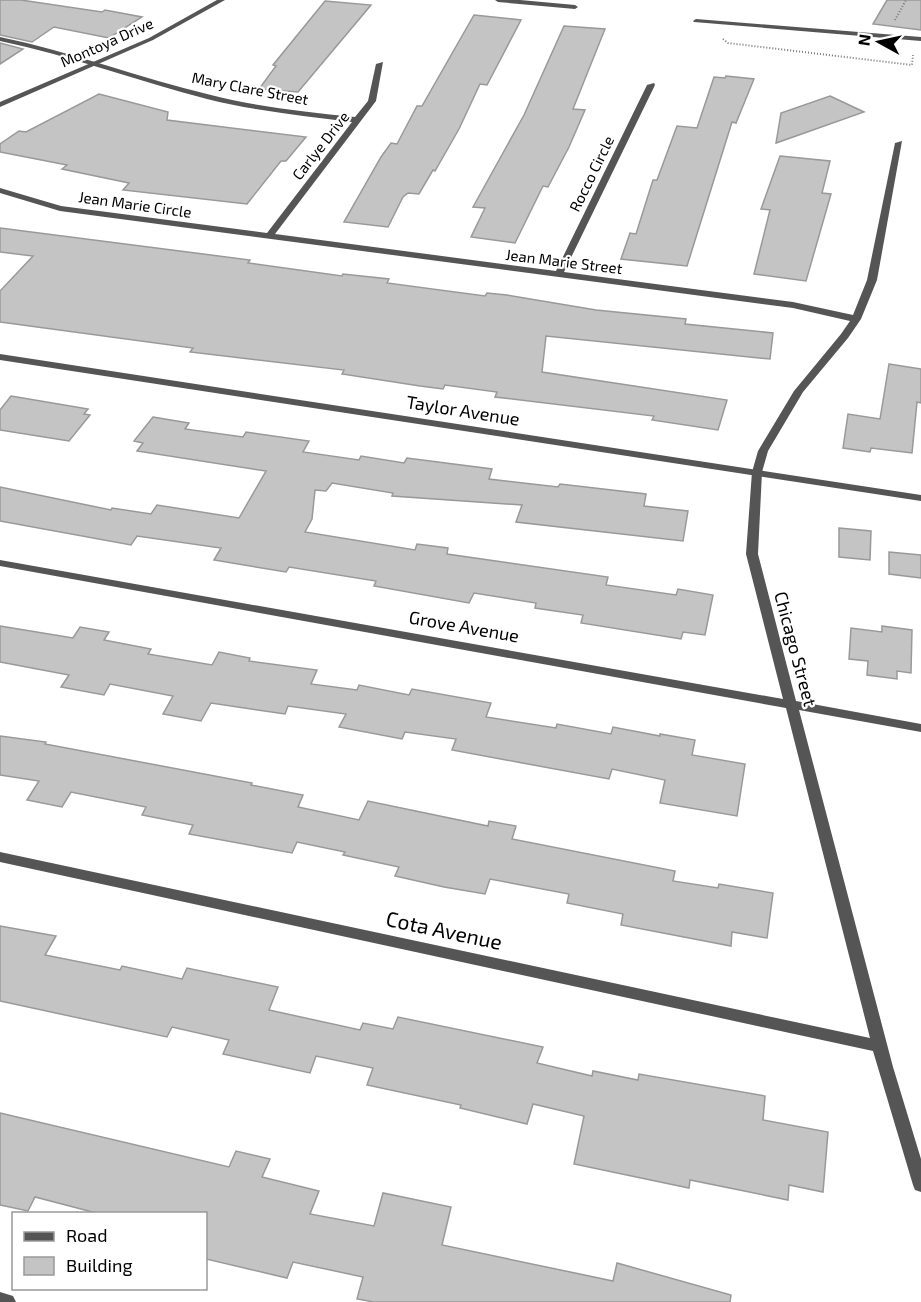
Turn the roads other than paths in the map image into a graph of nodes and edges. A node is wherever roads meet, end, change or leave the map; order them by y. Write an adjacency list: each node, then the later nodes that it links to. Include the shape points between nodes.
1 (222, 0): 7 (street, Montoya Drive)
2 (498, 0): 3 (street)
3 (575, 7)
4 (696, 21): 6 (street)
5 (0, 39): 7 (street, Mary Clare Street)
6 (921, 39)
7 (97, 63): 10 (street, Montoya Drive); 11 (street, Mary Clare Street, via 210,98)
8 (380, 63): 11 (street, Carlye Drive, via 372,101)
9 (651, 85): 15 (street, Rocco Circle)
10 (0, 105)
11 (358, 120): 14 (street, Carlye Drive)
12 (899, 143): 16 (street, Chicago Street, via 872,280)
13 (0, 190): 14 (street, Jean Marie Circle, via 60,208)
14 (268, 237): 15 (street, Jean Marie Street)
15 (558, 275): 16 (street, Jean Marie Street, via 793,305)
16 (856, 319): 18 (street, Chicago Street, via 799,391 763,451)
17 (0, 357): 18 (street, Taylor Avenue)
18 (757, 472): 19 (street, Taylor Avenue); 21 (street, Chicago Street, via 752,554)
19 (921, 498)
20 (0, 563): 21 (street, Grove Avenue)
21 (791, 704): 22 (street, Grove Avenue); 24 (street, Chicago Street)
22 (921, 728)
23 (0, 857): 24 (street, Cota Avenue)
24 (879, 1046): 25 (street, Chicago Street)
25 (921, 1185)
26 (0, 1300): 27 (street)
27 (7, 1302)

